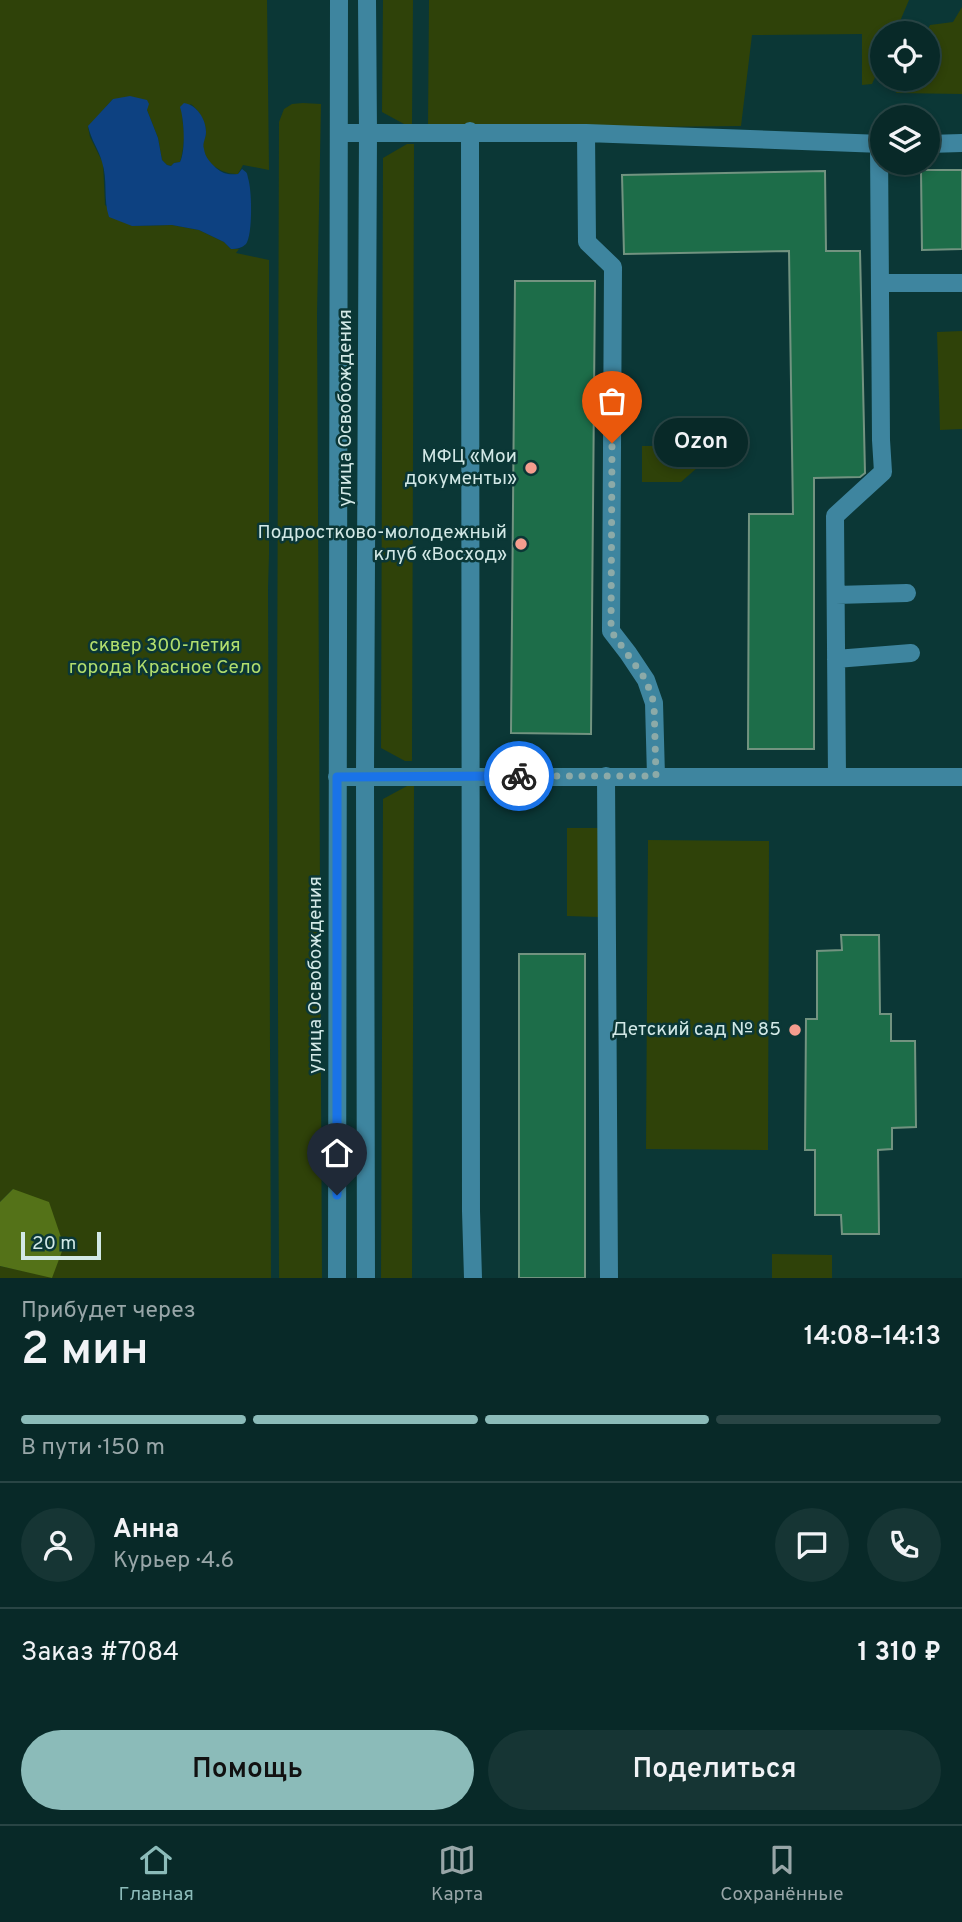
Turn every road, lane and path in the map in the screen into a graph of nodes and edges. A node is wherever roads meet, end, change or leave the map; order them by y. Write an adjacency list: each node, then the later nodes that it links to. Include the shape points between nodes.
1 (339, 0): 5 (street, улица Освобождения)
2 (367, 0): 4 (street, улица Освобождения)
3 (470, 131): 4 (street); 6 (street); 18 (street)
4 (368, 132): 5 (street); 17 (street, улица Освобождения)
5 (339, 133): 21 (street, улица Освобождения)
6 (586, 133): 8 (street); 20 (street, via 587,242 614,267 611,631 646,680 654,703)
7 (962, 143): 9 (street)
8 (870, 144)
9 (940, 144)
10 (881, 175): 12 (street)
11 (962, 283): 12 (street)
12 (880, 284): 14 (street, via 883,472 835,516)
13 (907, 593): 14 (street)
14 (836, 595): 16 (street)
15 (912, 653): 16 (street)
16 (836, 659): 22 (street)
17 (365, 776): 18 (street); 21 (street); 25 (street, улица Освобождения)
18 (471, 776): 19 (street); 26 (street)
19 (606, 776): 20 (street); 27 (street)
20 (656, 776): 22 (street)
21 (337, 777): 24 (street, улица Освобождения)
22 (836, 777): 23 (street)
23 (962, 777)
24 (337, 1278)
25 (366, 1278)
26 (473, 1278)
27 (609, 1278)

